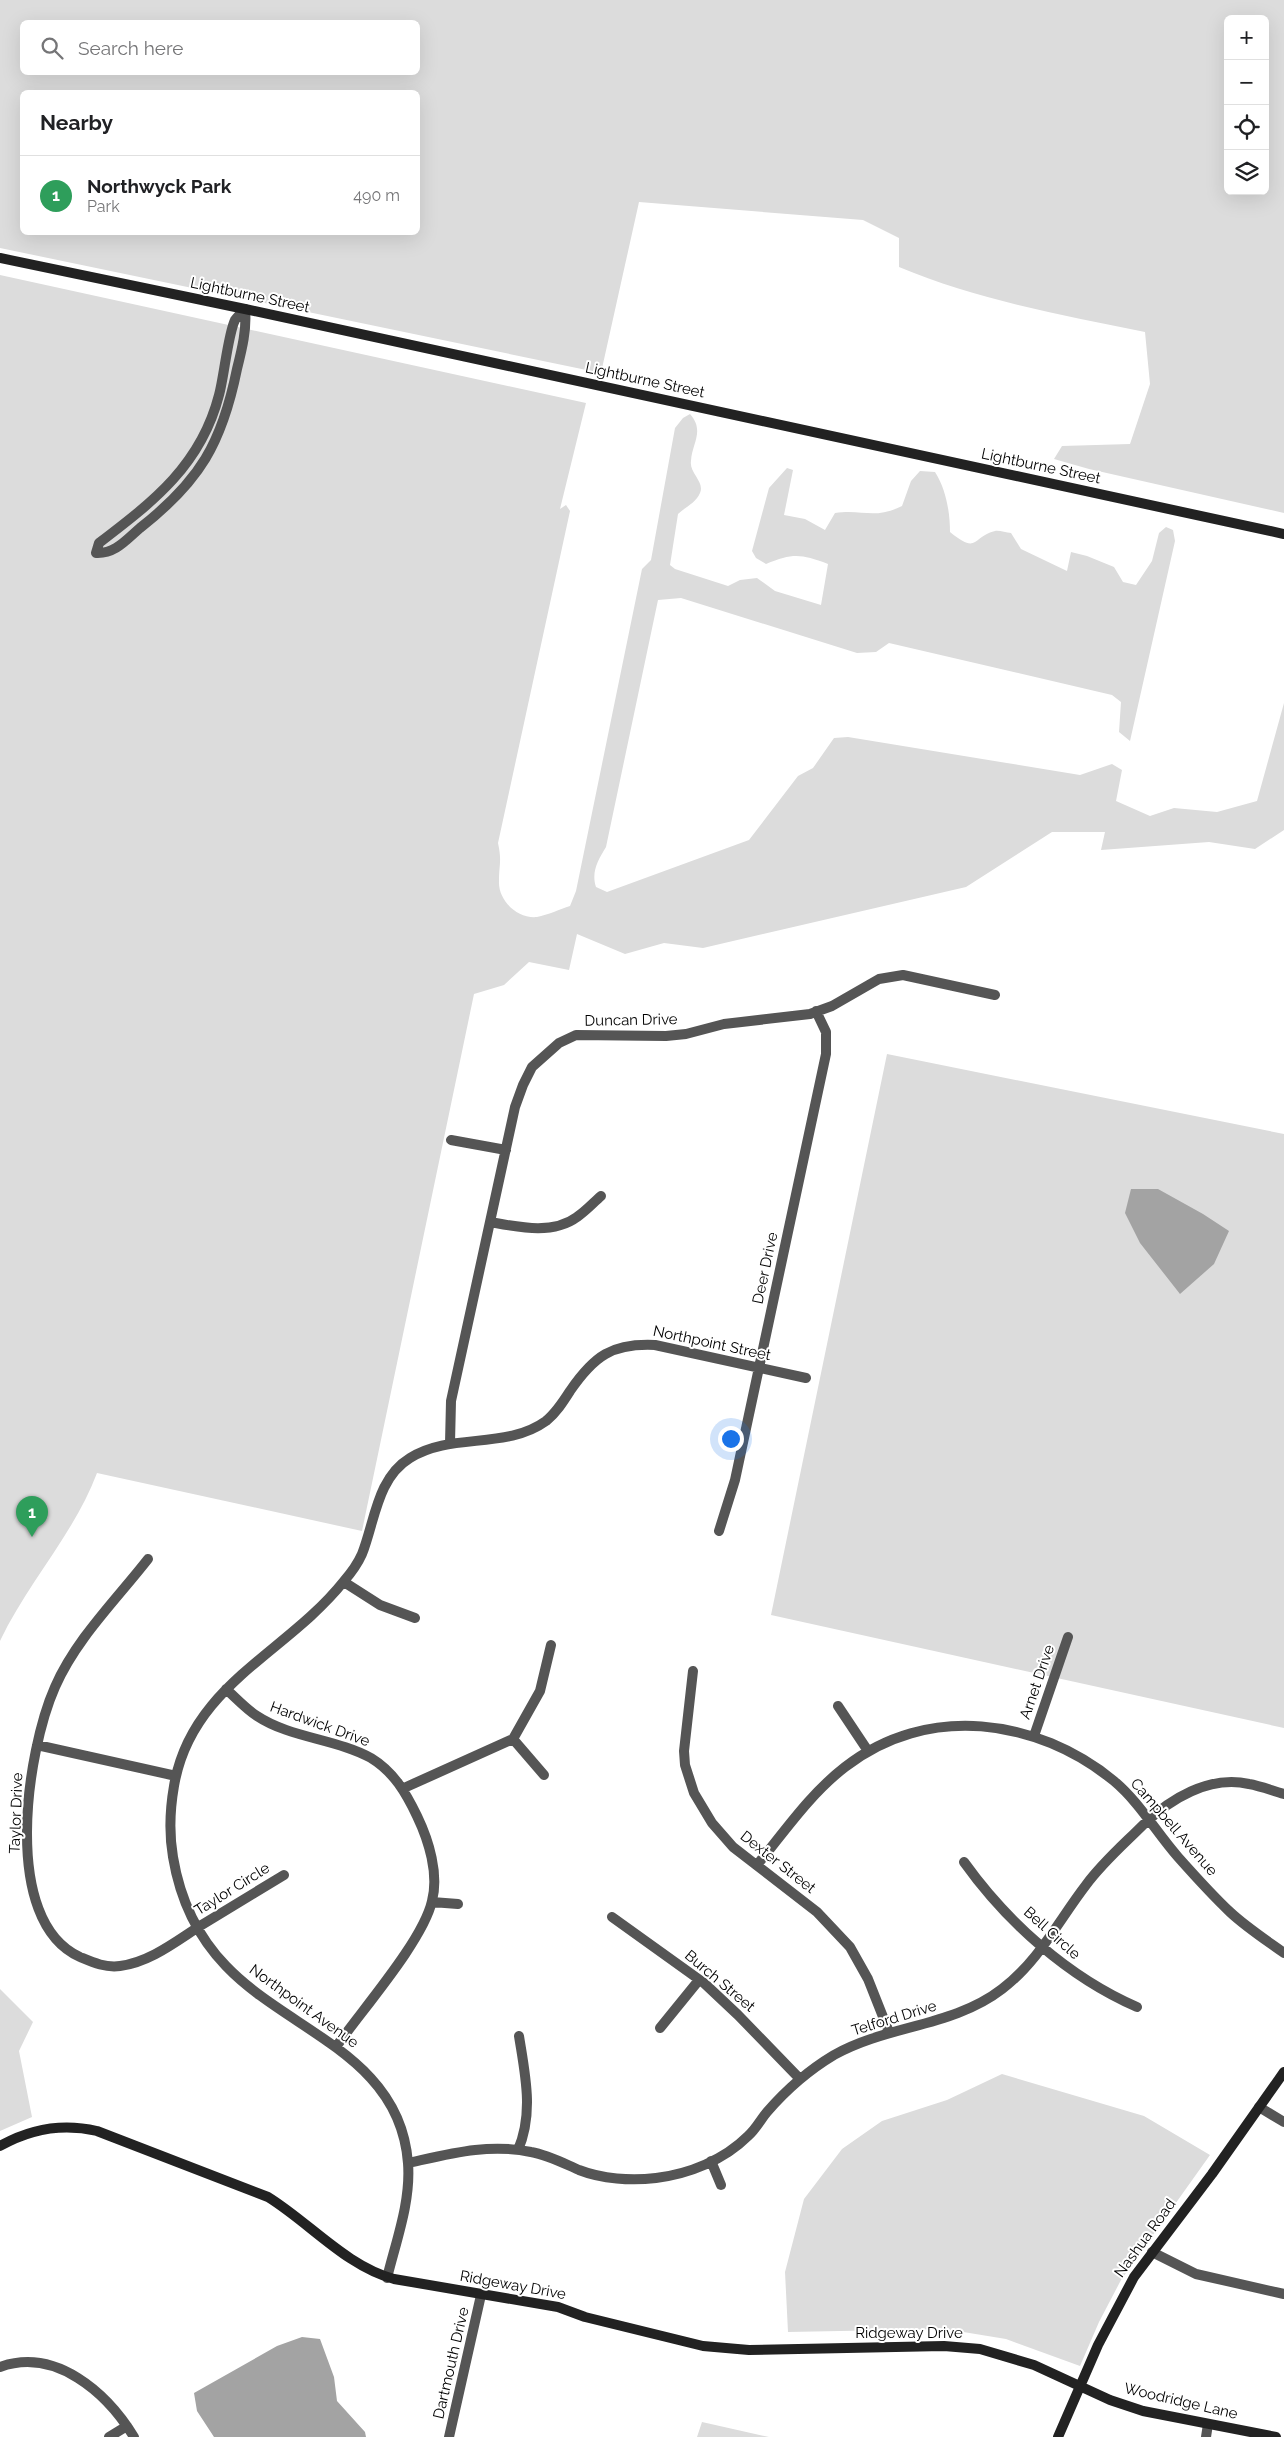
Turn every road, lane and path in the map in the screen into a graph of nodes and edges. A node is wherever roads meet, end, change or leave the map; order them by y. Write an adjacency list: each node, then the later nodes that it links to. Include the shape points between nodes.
1 (0, 258): 2 (street, Lightburne Street)
2 (245, 309): 3 (street, via 235,321 219,396); 4 (street, via 247,324 231,401); 5 (street, Lightburne Street)
3 (201, 443): 4 (street); 4 (street, via 157,498 99,543 96,554 108,554 164,509 199,470)
4 (212, 449)
5 (1284, 534)
6 (995, 995): 7 (street, Duncan Drive, via 903,976 879,979 832,1006)
7 (816, 1011): 9 (street, Duncan Drive, via 724,1024 686,1034 576,1035 559,1043 532,1067 522,1084); 12 (street, Deer Drive, via 826,1032 826,1054)
8 (451, 1140): 9 (street)
9 (506, 1150): 11 (street, Duncan Drive)
10 (601, 1196): 11 (street, via 576,1218 563,1224 527,1228)
11 (490, 1222): 14 (street, Duncan Drive, via 451,1401)
12 (759, 1368): 13 (street, Northpoint Street); 14 (street, Northpoint Street, via 655,1345 635,1344 616,1348 598,1357 555,1413 537,1426 512,1436); 15 (street, Deer Drive, via 735,1480)
13 (806, 1378)
14 (450, 1443): 16 (street, Northpoint Street, via 408,1458 393,1472 384,1486)
15 (719, 1531)
16 (369, 1532): 18 (street, Northpoint Avenue, via 361,1557)
17 (148, 1560): 27 (street, Taylor Drive, via 66,1665 54,1688)
18 (344, 1582): 19 (street, via 380,1605); 23 (street, Northpoint Avenue)
19 (416, 1618)
20 (1068, 1637): 25 (street, Arnet Drive)
21 (551, 1645): 26 (street, via 540,1691)
22 (693, 1671): 35 (street, Dexter Street, via 684,1737 689,1779 722,1836)
23 (226, 1689): 30 (street, Northpoint Avenue, via 193,1731); 31 (street, Hardwick Drive, via 257,1717 371,1758)
24 (838, 1706): 28 (street)
25 (1034, 1736): 28 (street, Campbell Avenue, via 990,1726 945,1727 909,1734); 33 (street, Campbell Avenue, via 1093,1765 1134,1800)
26 (513, 1739): 29 (street); 31 (street)
27 (37, 1746): 30 (street); 40 (street, Taylor Drive, via 29,1782 30,1870 33,1892 52,1934 68,1951 95,1964 117,1966 155,1954)
28 (868, 1751): 35 (street, Campbell Avenue, via 826,1783)
29 (544, 1775)
30 (176, 1776): 40 (street, Northpoint Avenue, via 170,1821 172,1852 183,1898)
31 (404, 1788): 37 (street, Hardwick Drive, via 431,1855)
32 (1284, 1794): 33 (street, Telford Drive, via 1247,1783 1215,1784 1168,1803)
33 (1149, 1819): 41 (street, Telford Drive, via 1105,1861); 42 (street, Campbell Avenue, via 1176,1855 1230,1912)
34 (964, 1862): 41 (street, Bell Circle, via 989,1895)
35 (757, 1865): 46 (street, Dexter Street, via 817,1912 850,1947 868,1979)
36 (284, 1874): 40 (street, Taylor Circle)
37 (432, 1902): 38 (street); 48 (street, Hardwick Drive, via 405,1953)
38 (458, 1904)
39 (612, 1917): 43 (street, Burch Street)
40 (196, 1929): 48 (street, Northpoint Avenue, via 221,1961 245,1984)
41 (1043, 1946): 44 (street, Bell Circle, via 1080,1976); 46 (street, Telford Drive, via 1016,1977 986,2000 951,2016)
42 (1284, 1953)
43 (699, 1980): 45 (street); 50 (street, Burch Street)
44 (1136, 2007)
45 (660, 2028)
46 (889, 2032): 50 (street, Telford Drive, via 848,2048)
47 (519, 2036): 54 (street, via 527,2108)
48 (336, 2047): 56 (street, Northpoint Avenue, via 369,2075 391,2105 403,2133)
49 (1284, 2072): 51 (street, Nashua Road)
50 (800, 2079): 55 (street, Telford Drive, via 766,2113 750,2135)
51 (1259, 2107): 52 (street); 58 (street, Nashua Road)
52 (1284, 2122)
53 (0, 2146): 59 (street, Ridgeway Drive, via 58,2127 97,2131 268,2197 352,2260)
54 (518, 2150): 55 (street, Telford Drive, via 544,2155 586,2172 621,2179 673,2175); 56 (street, Telford Drive, via 482,2148)
55 (711, 2161): 57 (street)
56 (408, 2163): 59 (street, Northpoint Avenue, via 407,2196)
57 (721, 2186)
58 (1152, 2252): 60 (street, via 1196,2274); 63 (street, Nashua Road, via 1112,2315)
59 (387, 2278): 61 (street, Ridgeway Drive)
60 (1284, 2294)
61 (481, 2295): 63 (street, Ridgeway Drive, via 558,2307 585,2317 703,2346 749,2350 944,2346 980,2349 1034,2365); 68 (street, Dartmouth Drive)
62 (0, 2367): 65 (street, via 37,2363 68,2372 99,2392)
63 (1080, 2387): 64 (street, Woodridge Lane, via 1143,2411); 69 (street, Nashua Road)
64 (1208, 2424): 70 (street); 71 (street, Woodridge Lane)
65 (127, 2426): 66 (street); 67 (street)
66 (109, 2437)
67 (134, 2437)
68 (449, 2437)
69 (1058, 2437)
70 (1206, 2437)
71 (1276, 2437)

